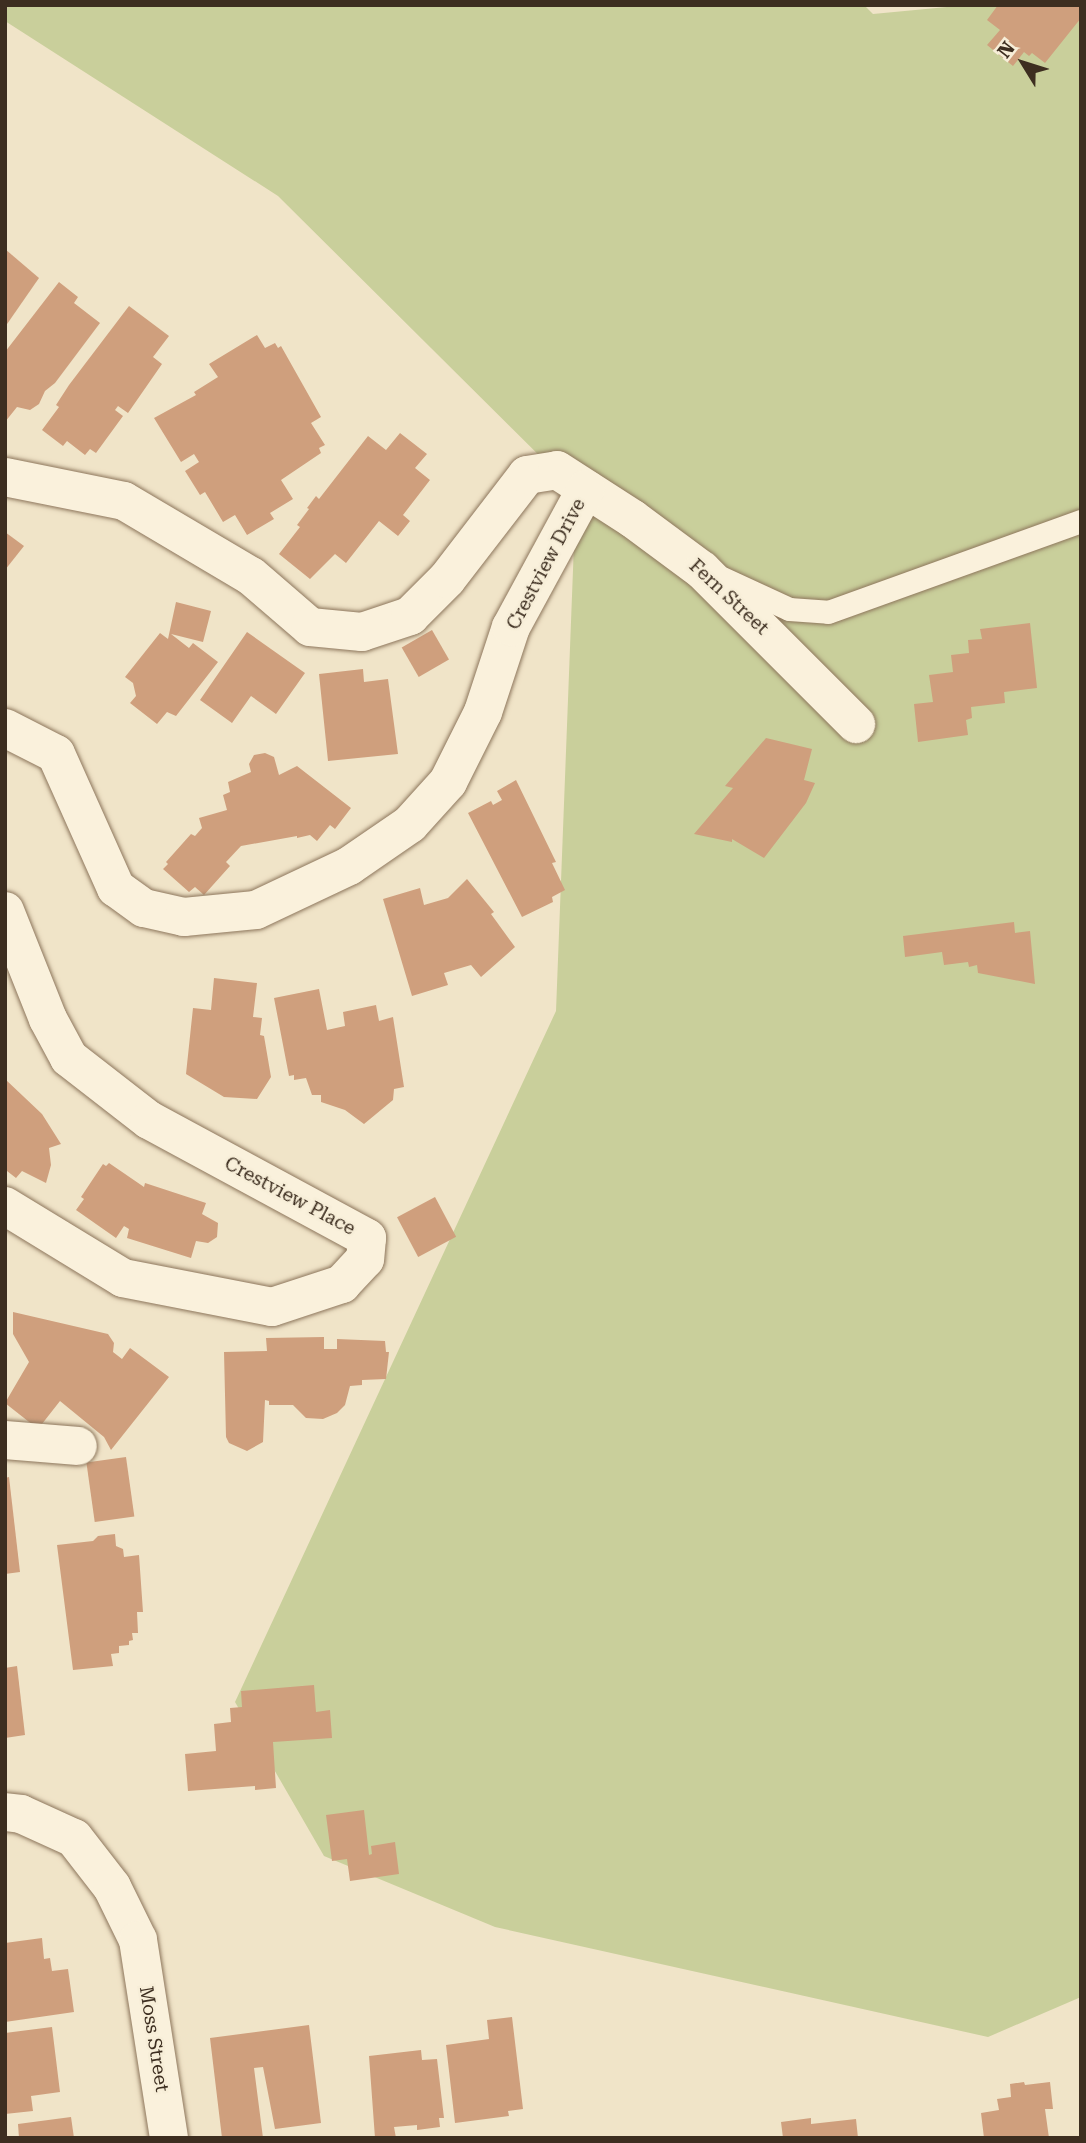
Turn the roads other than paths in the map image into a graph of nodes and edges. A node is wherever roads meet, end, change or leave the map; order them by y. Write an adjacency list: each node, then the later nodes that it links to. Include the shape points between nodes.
1 (5, 477): 2 (street, Crestview Drive, via 124,501 251,576 310,627 362,632 410,616 447,579 527,475 557,470)
2 (586, 489): 4 (street, Fern Street); 6 (street, Crestview Drive, via 511,627 483,712 448,782 410,824 349,866 256,910 184,917 144,908 116,888 56,754)
3 (1081, 521): 4 (lane, via 828,612 789,609)
4 (702, 569): 5 (street, Fern Street)
5 (856, 724)
6 (5, 728)
7 (5, 911): 8 (street, Crestview Place, via 48,1019 69,1058 149,1120 367,1238 365,1259 342,1284 272,1307 123,1278)
8 (5, 1206)
9 (5, 1440): 10 (street)
10 (78, 1446)
11 (5, 1812): 12 (street, Moss Street, via 21,1814 74,1838 112,1887 138,1940)
12 (169, 2138)

